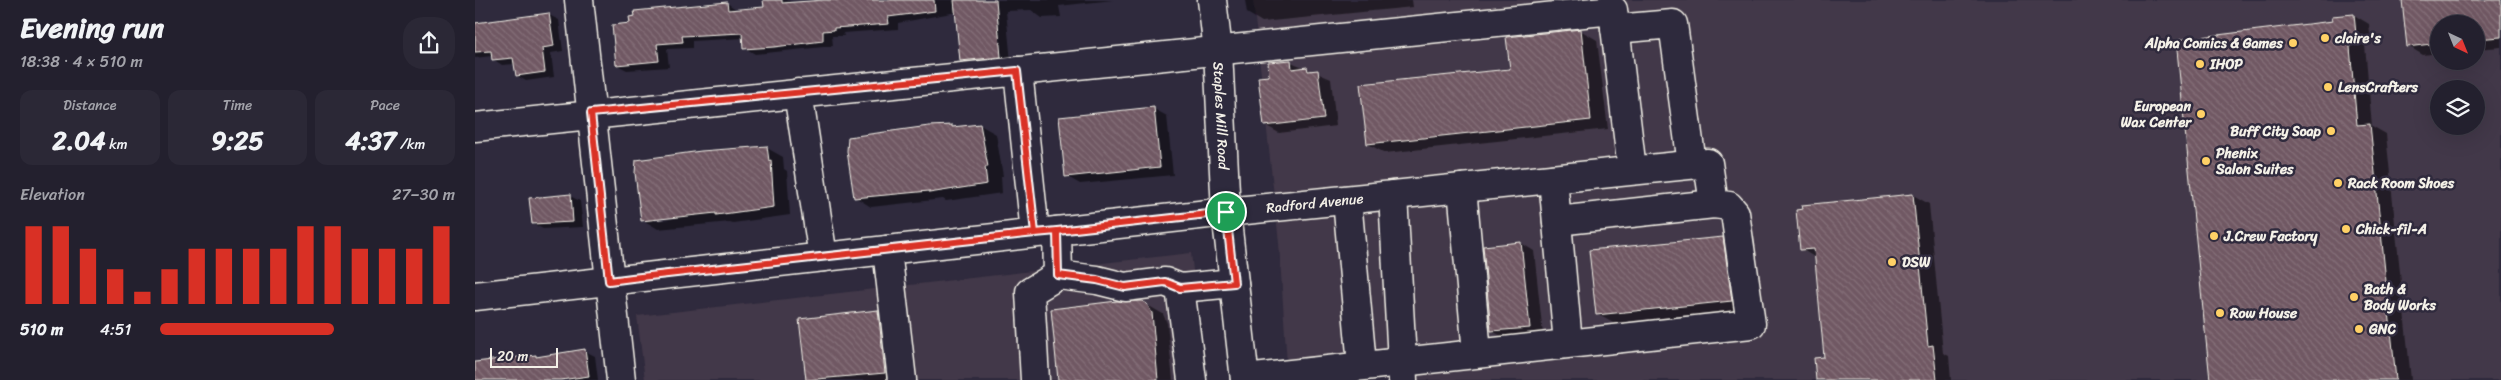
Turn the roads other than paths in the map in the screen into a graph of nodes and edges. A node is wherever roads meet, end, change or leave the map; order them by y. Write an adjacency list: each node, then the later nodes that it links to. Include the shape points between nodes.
1 (579, 0): 7 (street)
2 (1212, 0): 4 (street, Staples Mill Road)
3 (1615, 29): 4 (street, via 1613,10); 9 (street, via 1673,24); 10 (street)
4 (1218, 51): 5 (street); 16 (street, Staples Mill Road)
5 (1017, 71): 6 (street); 18 (street)
6 (798, 93): 7 (street); 20 (street)
7 (591, 113): 8 (street); 22 (street)
8 (475, 127)
9 (1700, 164): 10 (street, Radford Avenue); 15 (street)
10 (1632, 170): 11 (street, Radford Avenue)
11 (1553, 179): 12 (street, Radford Avenue); 17 (street)
12 (1462, 188): 13 (street, Radford Avenue); 27 (street)
13 (1393, 195): 14 (street, Radford Avenue); 29 (street)
14 (1347, 200): 16 (street, Radford Avenue); 28 (street)
15 (1714, 204): 17 (street); 26 (street, via 1729,206 1735,213 1751,324)
16 (1226, 212): 18 (street, Radford Avenue); 23 (street, Staples Mill Road)
17 (1557, 220): 26 (street)
18 (1046, 232): 19 (street, Radford Avenue); 21 (street)
19 (887, 250): 20 (street, Radford Avenue); 32 (street)
20 (823, 257): 22 (street, Radford Avenue)
21 (1058, 275): 24 (street, via 1125,287 1165,282); 33 (street, via 1030,292)
22 (609, 281): 25 (street, Radford Avenue); 31 (street)
23 (1234, 283): 24 (street); 30 (street, Staples Mill Road)
24 (1180, 288): 34 (street)
25 (475, 296)
26 (1568, 344): 27 (street)
27 (1477, 353): 29 (street)
28 (1362, 365): 29 (street); 30 (street)
29 (1403, 370)
30 (1245, 379)
31 (621, 380)
32 (902, 380)
33 (1035, 380)
34 (1192, 380)

